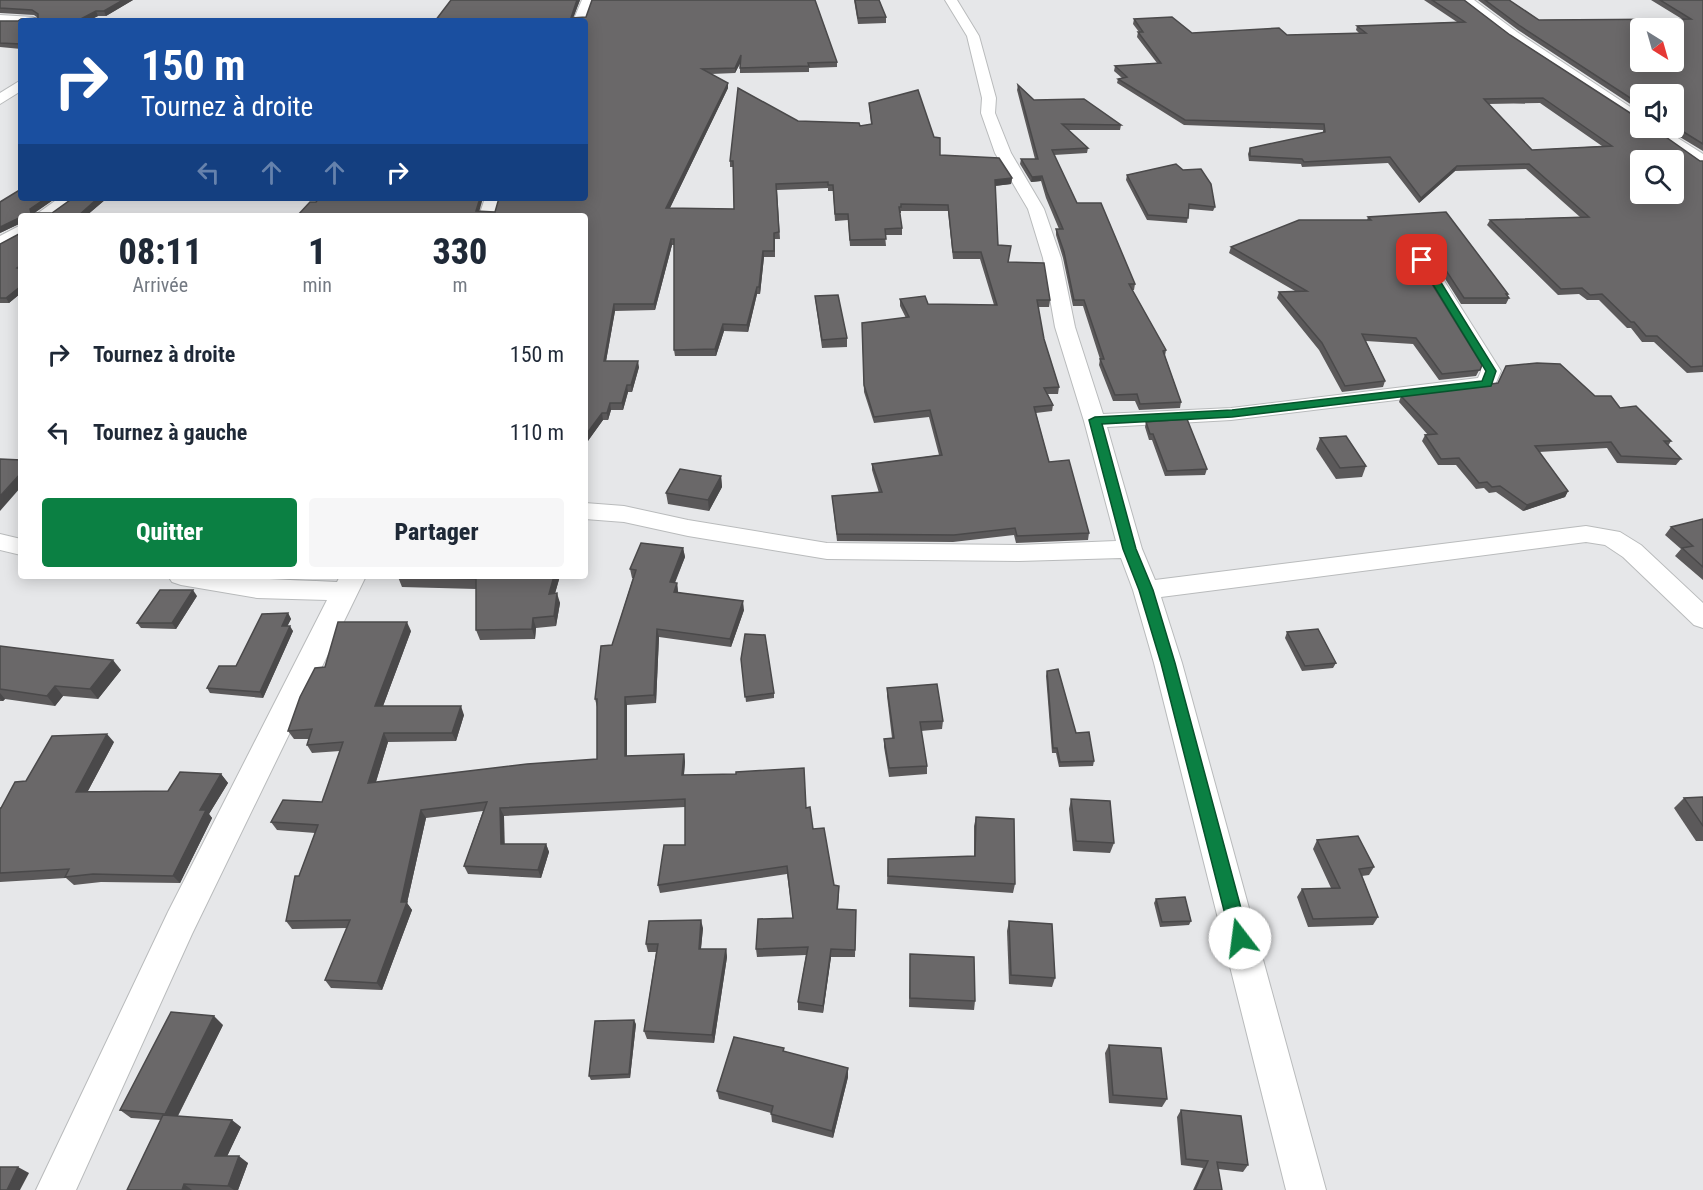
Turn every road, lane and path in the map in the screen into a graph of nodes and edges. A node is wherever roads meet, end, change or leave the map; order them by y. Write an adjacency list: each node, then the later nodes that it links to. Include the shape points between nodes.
1 (588, 0): 4 (street)
2 (951, 0): 17 (street, via 973,36 989,98 987,113 1003,153 1036,209 1052,258 1065,327)
3 (1466, 0): 9 (street)
4 (580, 18)
5 (0, 19): 6 (street)
6 (18, 20)
7 (18, 86): 8 (street)
8 (0, 100)
9 (1630, 113)
10 (1668, 138): 11 (street)
11 (1703, 161)
12 (65, 201): 13 (street)
13 (47, 213)
14 (18, 232): 15 (street)
15 (0, 243)
16 (1422, 260): 17 (street, via 1491,371 1487,383 1232,414)
17 (1095, 420): 21 (street)
18 (588, 511): 21 (street, via 624,514 827,551 1019,553)
19 (0, 542): 20 (street)
20 (18, 546)
21 (1130, 549): 24 (street)
22 (199, 579): 23 (street, via 257,589)
23 (349, 583): 26 (street, via 180,923)
24 (1146, 590): 25 (street, via 1587,534 1611,538 1632,551); 27 (street)
25 (1703, 618)
26 (56, 1190)
27 (1306, 1190)

